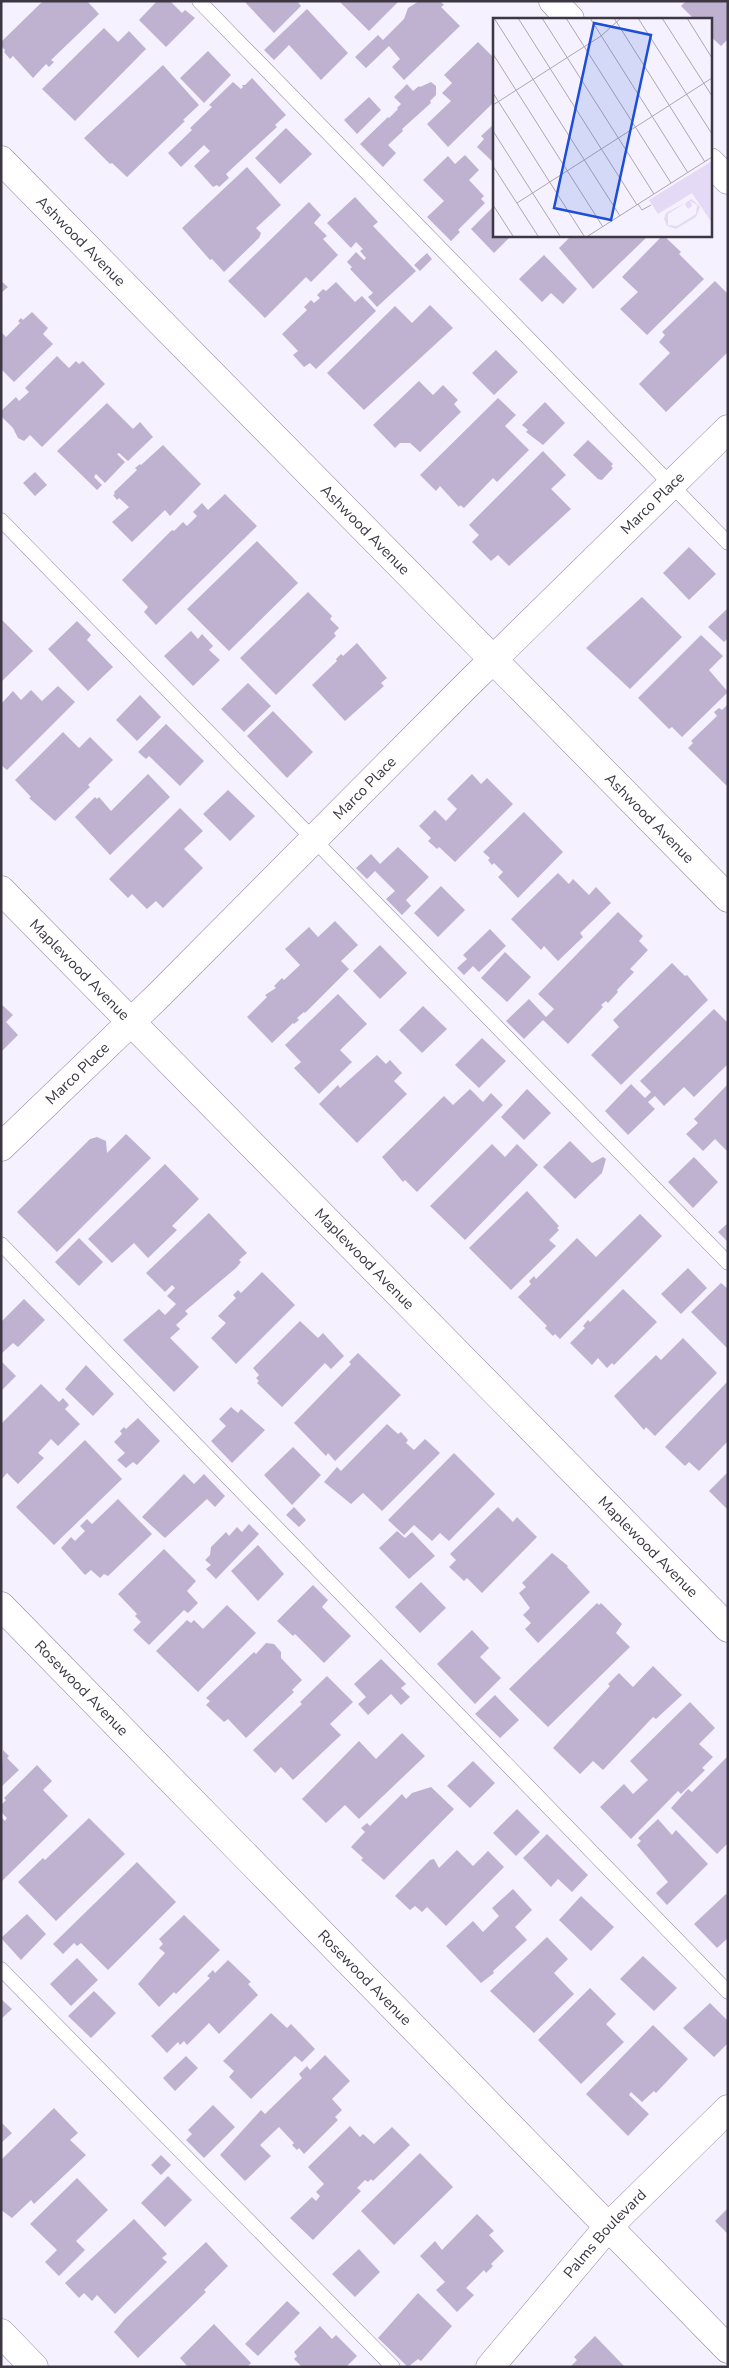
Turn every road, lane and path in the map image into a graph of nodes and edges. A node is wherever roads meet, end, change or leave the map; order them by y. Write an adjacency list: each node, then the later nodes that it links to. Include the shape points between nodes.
1 (199, 1): 8 (lane)
2 (553, 1): 3 (street)
3 (569, 18)
4 (1, 160): 11 (street, Ashwood Avenue)
5 (712, 164): 6 (street)
6 (728, 180)
7 (728, 430): 8 (street, Marco Place)
8 (670, 484): 10 (lane); 11 (street, Marco Place)
9 (1, 520): 12 (lane)
10 (728, 543)
11 (494, 659): 12 (street, Marco Place); 14 (street, Ashwood Avenue)
12 (314, 838): 15 (street, Marco Place); 18 (lane)
13 (1, 890): 15 (street, Maplewood Avenue)
14 (728, 898)
15 (131, 1021): 16 (street, Marco Place); 20 (street, Maplewood Avenue)
16 (1, 1147)
17 (1, 1244): 22 (lane)
18 (728, 1263)
19 (1, 1606): 24 (street, Rosewood Avenue)
20 (728, 1628)
21 (1, 1969): 28 (lane)
22 (728, 1992)
23 (728, 2109): 24 (street, Palms Boulevard)
24 (608, 2227): 26 (street, Rosewood Avenue); 29 (street, Palms Boulevard)
25 (1, 2333): 27 (street)
26 (728, 2349)
27 (34, 2367)
28 (392, 2367)
29 (490, 2367)

